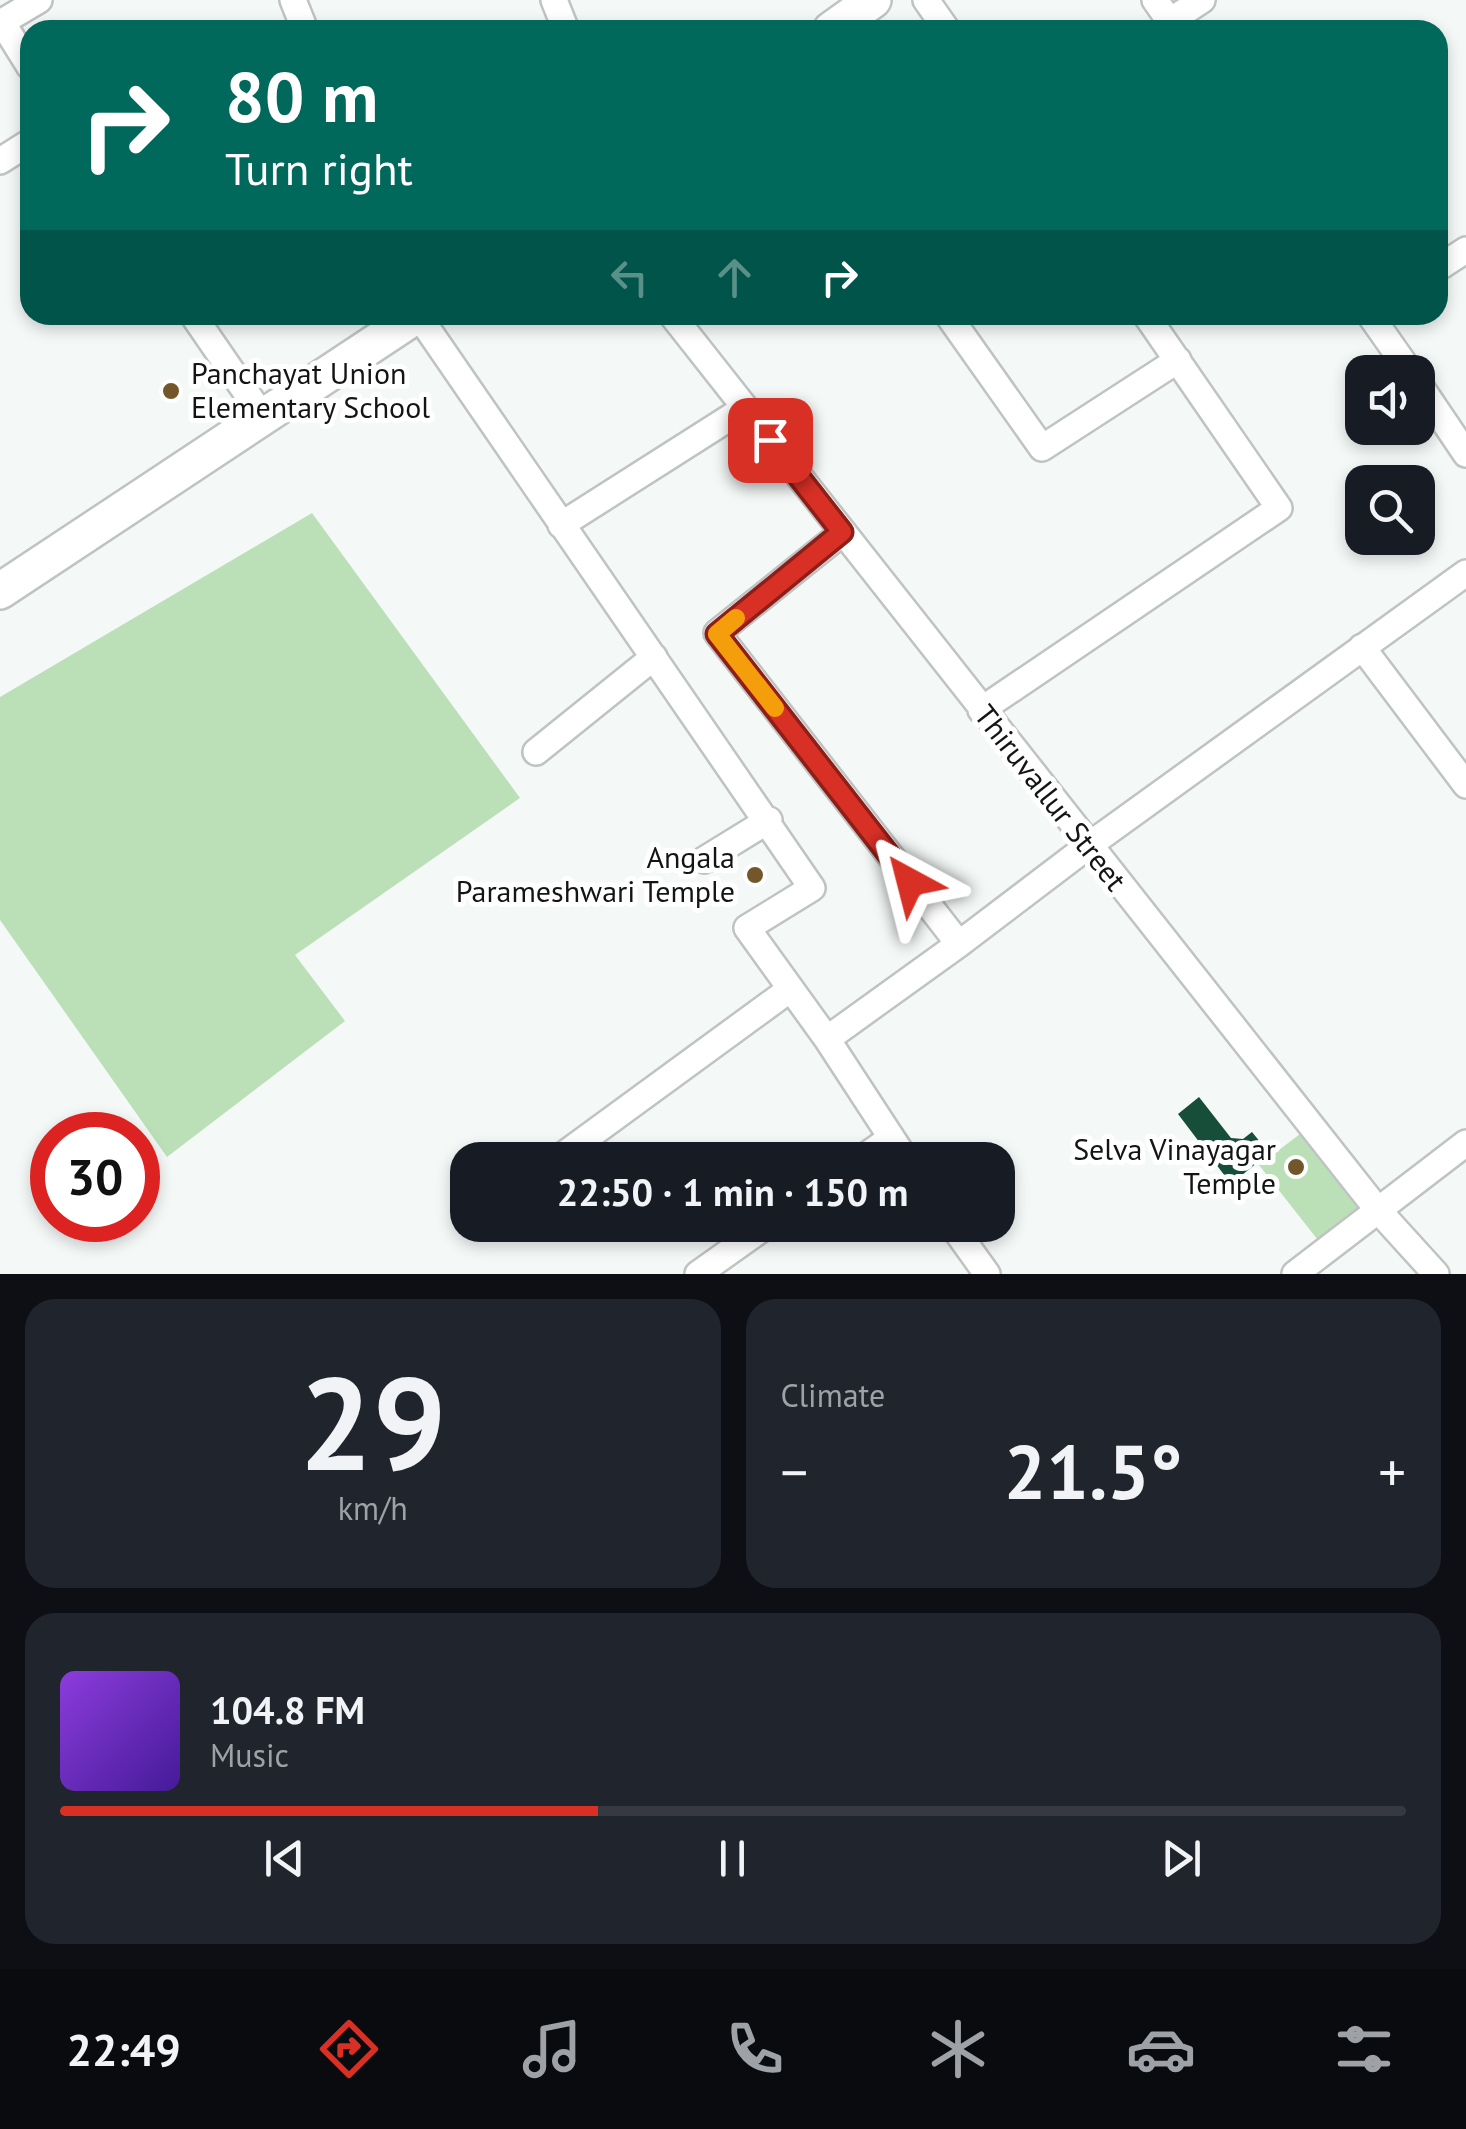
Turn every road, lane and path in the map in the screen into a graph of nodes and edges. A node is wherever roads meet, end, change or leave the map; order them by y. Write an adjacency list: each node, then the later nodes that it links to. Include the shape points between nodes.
1 (39, 0): 6 (street)
2 (873, 0): 4 (main road)
3 (1202, 0): 5 (street)
4 (834, 17)
5 (1167, 17)
6 (1, 22): 7 (street)
7 (20, 52)
8 (200, 325): 19 (street)
9 (403, 325): 19 (main road)
10 (425, 325): 21 (street)
11 (680, 325): 17 (street, Thiruvallur Street)
12 (955, 325): 16 (street, via 1042,448)
13 (1153, 325): 16 (street)
14 (1377, 325): 15 (street)
15 (1398, 355)
16 (1178, 360): 27 (street, via 1279,508)
17 (745, 408): 21 (street); 22 (street, Thiruvallur Street)
18 (1435, 408): 20 (street)
19 (263, 417): 24 (main road)
20 (1466, 454)
21 (561, 526): 26 (street)
22 (842, 532): 27 (street, Thiruvallur Street); 33 (street, via 717,634)
23 (1466, 572): 25 (street)
24 (0, 591)
25 (1362, 646): 29 (street); 31 (street)
26 (654, 657): 28 (street); 30 (street)
27 (981, 710): 31 (street, Thiruvallur Street)
28 (536, 752)
29 (1466, 785)
30 (768, 820): 32 (street); 34 (street, via 812,888 747,928)
31 (1088, 846): 33 (street); 41 (street, Thiruvallur Street)
32 (704, 860)
33 (959, 944): 35 (street)
34 (789, 990): 35 (street); 37 (street)
35 (827, 1039): 36 (street)
36 (891, 1138): 38 (street); 39 (street)
37 (581, 1142)
38 (885, 1142)
39 (894, 1142)
40 (1466, 1143): 41 (street)
41 (1376, 1209): 46 (street); 47 (street, Thiruvallur Street)
42 (744, 1242): 45 (street)
43 (963, 1242): 44 (street)
44 (983, 1273)
45 (698, 1274)
46 (1295, 1274)
47 (1436, 1274)

